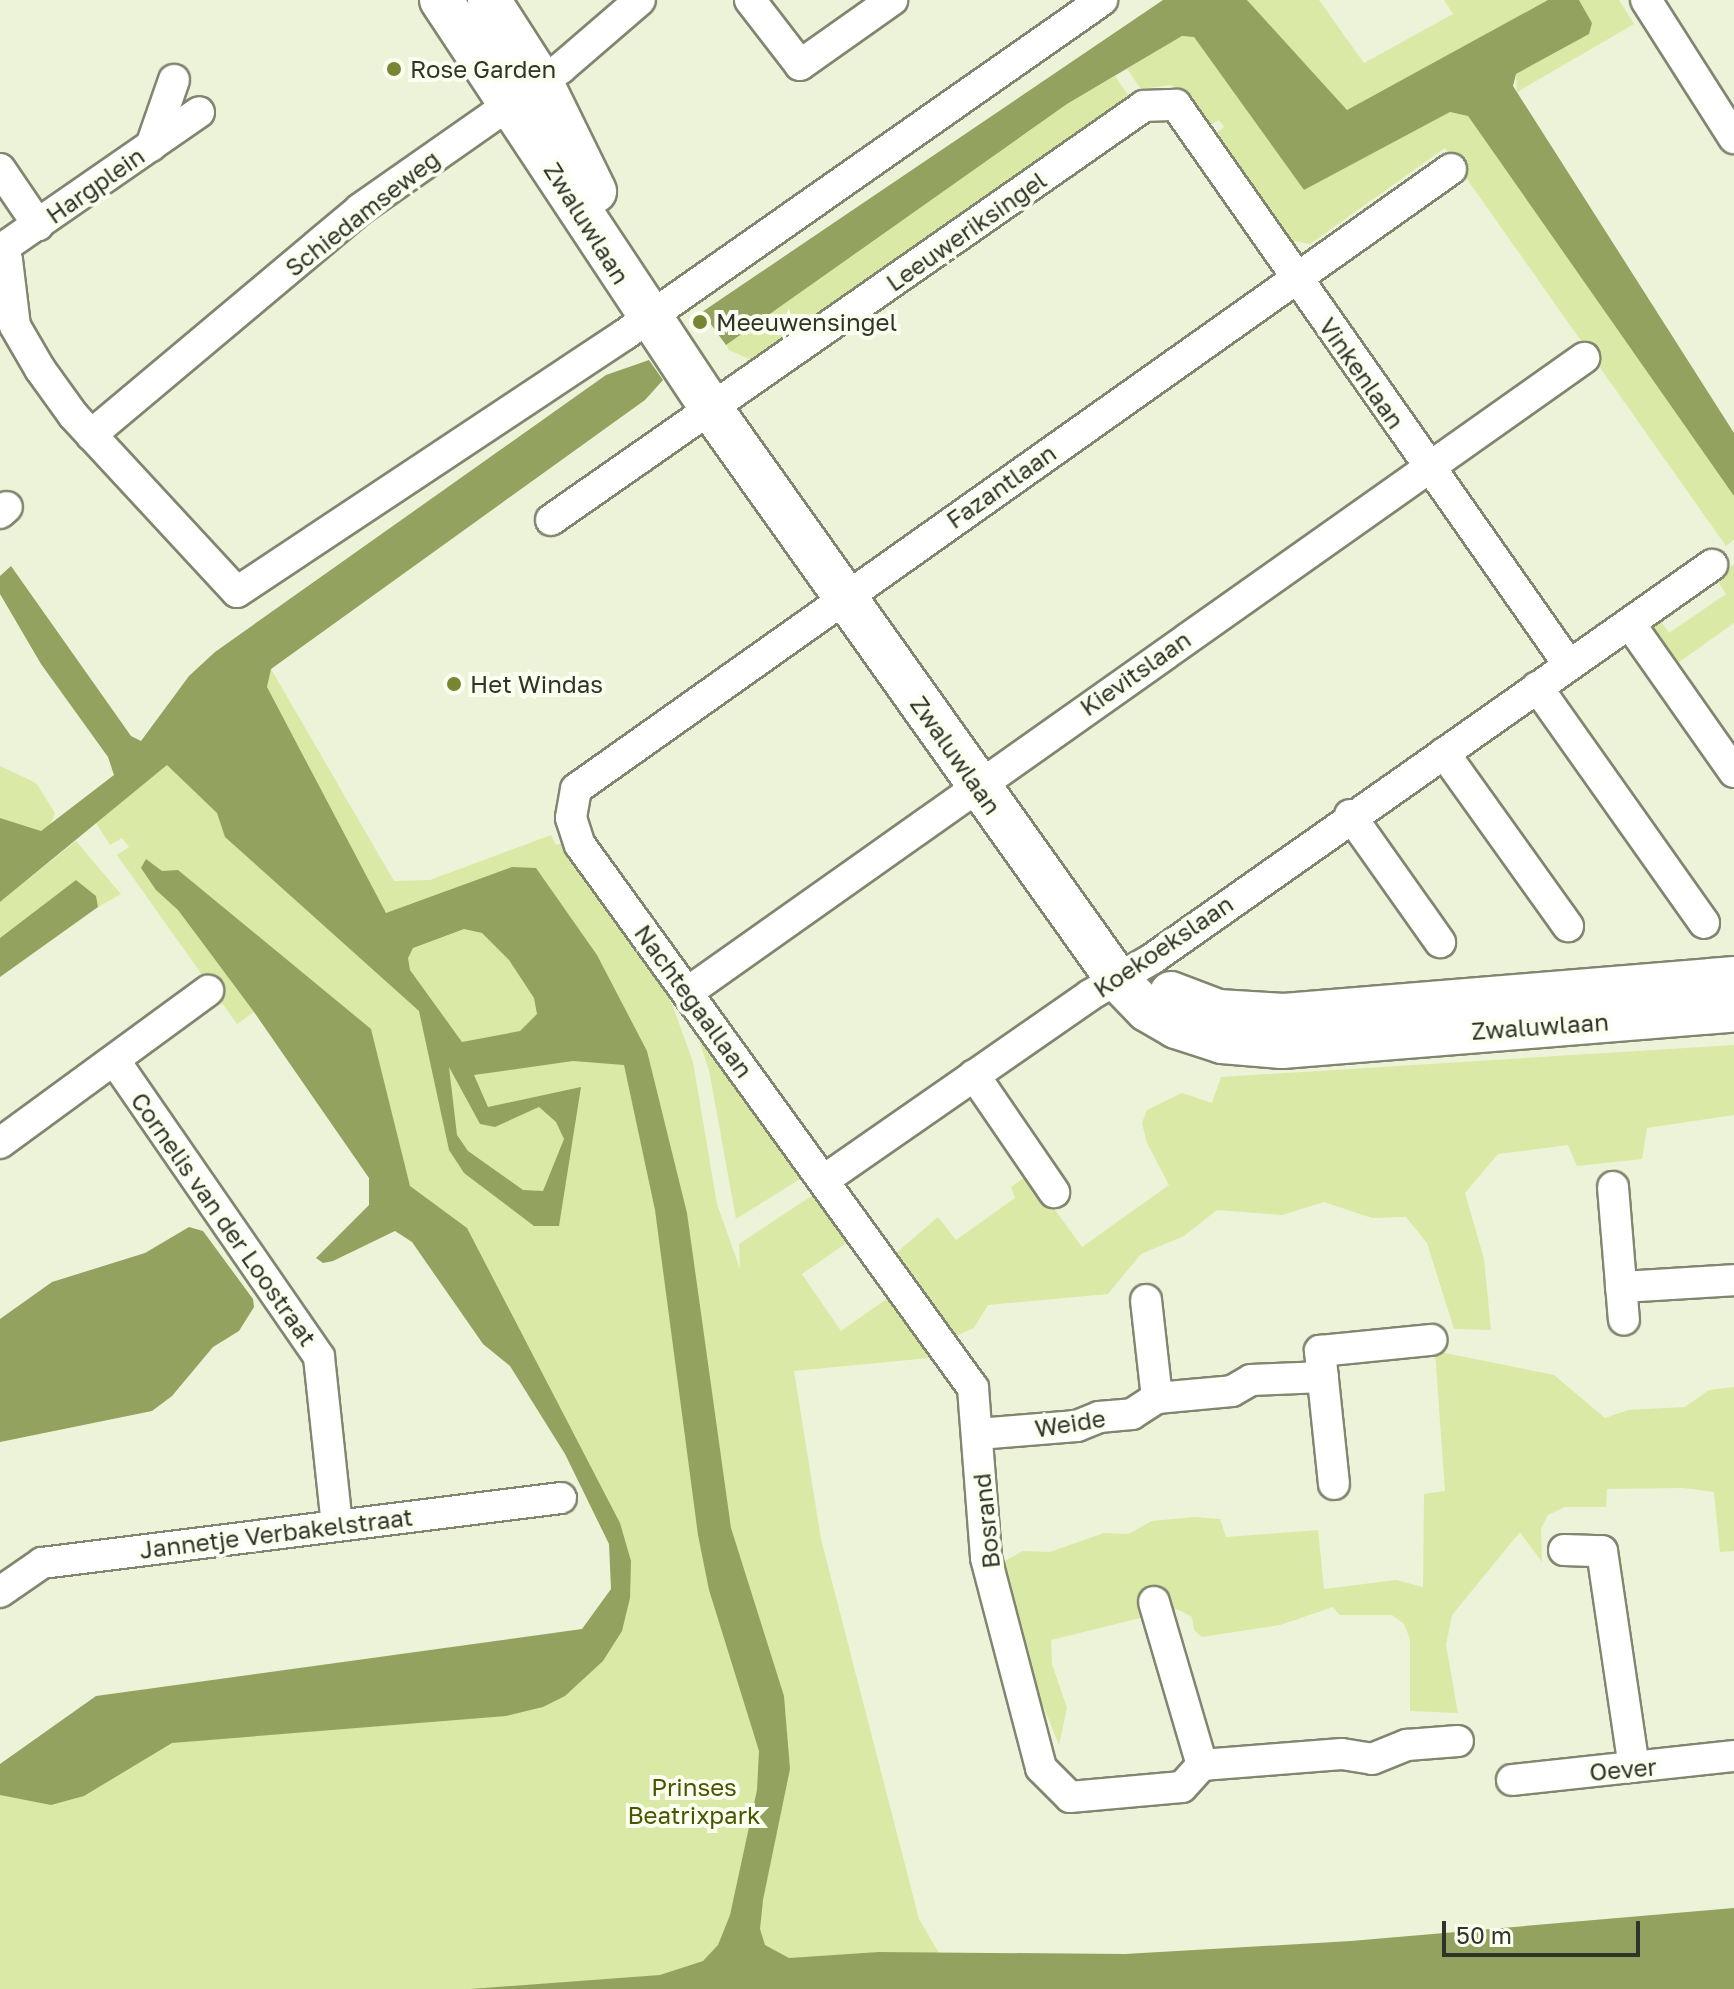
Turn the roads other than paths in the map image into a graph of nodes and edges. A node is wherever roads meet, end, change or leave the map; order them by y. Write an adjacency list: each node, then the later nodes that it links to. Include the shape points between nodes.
1 (441, 0): 9 (main road, Zwaluwlaan)
2 (489, 0): 9 (main road, Zwaluwlaan)
3 (640, 0): 9 (street, Schiedamseweg)
4 (750, 0): 5 (street, via 800,65)
5 (892, 0)
6 (1102, 0): 19 (street)
7 (1646, 0): 12 (street)
8 (174, 80): 13 (street, Hargplein)
9 (525, 93): 19 (main road, Zwaluwlaan); 22 (street, Schiedamseweg, via 360,209)
10 (1144, 106): 18 (street, Vinkenlaan, via 1176,105); 21 (street, Leeuweriksingel)
11 (199, 112): 13 (street, Hargplein)
12 (1734, 138)
13 (151, 146): 16 (street, Hargplein)
14 (0, 169): 16 (street, Hargplein)
15 (1451, 169): 18 (street, Fazantlaan)
16 (38, 225): 17 (street, Hargplein)
17 (0, 251): 22 (street, Hargplein, via 7,260 15,326 40,369)
18 (1296, 279): 23 (street, Vinkenlaan); 26 (street, Fazantlaan)
19 (658, 312): 21 (main road, Zwaluwlaan); 22 (street, via 237,592)
20 (1584, 358): 23 (street, Kievitslaan)
21 (721, 402): 24 (street, Leeuweriksingel); 26 (main road, Zwaluwlaan)
22 (91, 435)
23 (1428, 468): 28 (street, Vinkenlaan); 32 (street, Kievitslaan)
24 (551, 520)
25 (1712, 565): 27 (street, Koekoekslaan)
26 (854, 590): 32 (main road, Zwaluwlaan); 34 (street, Fazantlaan, via 576,789)
27 (1630, 624): 28 (street, Koekoekslaan); 31 (street)
28 (1569, 665): 29 (street, Koekoekslaan)
29 (1537, 687): 30 (street, Koekoekslaan); 35 (street)
30 (1444, 753): 33 (street, Koekoekslaan); 36 (street)
31 (1734, 772)
32 (987, 777): 38 (main road, Zwaluwlaan); 41 (street, Kievitslaan)
33 (1350, 815): 37 (street); 38 (street, Koekoekslaan)
34 (571, 818): 41 (street, Nachtegaallaan, via 580,845)
35 (1704, 923)
36 (1568, 926)
37 (1440, 942)
38 (1127, 973): 39 (main road, Zwaluwlaan, via 1218,1011 1284,1015); 42 (main road, Zwaluwlaan, via 1147,1010 1176,1027 1222,1042 1282,1047); 44 (street, Koekoekslaan)
39 (1734, 978)
40 (208, 991): 43 (street)
41 (688, 992): 46 (street, Nachtegaallaan)
42 (1734, 1011)
43 (115, 1061): 45 (street); 59 (street, Cornelis van der Loostraat, via 319,1357)
44 (974, 1075): 46 (street, Koekoekslaan); 48 (street)
45 (0, 1143)
46 (824, 1180): 56 (street, Bosrand, via 973,1388)
47 (1613, 1187): 50 (street)
48 (1054, 1192)
49 (1734, 1280): 50 (street)
50 (1621, 1287): 52 (street)
51 (1146, 1300): 55 (street)
52 (1624, 1320)
53 (1431, 1340): 54 (street, via 1320,1351)
54 (1323, 1377): 55 (street, Weide, via 1251,1380 1232,1391); 57 (street)
55 (1157, 1398): 56 (street, Weide, via 1132,1414 1099,1417 1077,1426)
56 (978, 1434): 65 (street, Bosrand, via 986,1558 1041,1768 1070,1797 1182,1787)
57 (1334, 1484)
58 (561, 1498): 59 (street, Jannetje Verbakelstraat)
59 (337, 1525): 61 (street, Jannetje Verbakelstraat, via 42,1563)
60 (1564, 1550): 66 (street, via 1602,1551)
61 (0, 1592)
62 (1154, 1602): 65 (street)
63 (1458, 1741): 65 (street, via 1407,1745 1372,1759 1342,1754)
64 (1734, 1756): 66 (street, Oever)
65 (1202, 1765)
66 (1634, 1767): 67 (street, Oever)
67 (1512, 1780)

